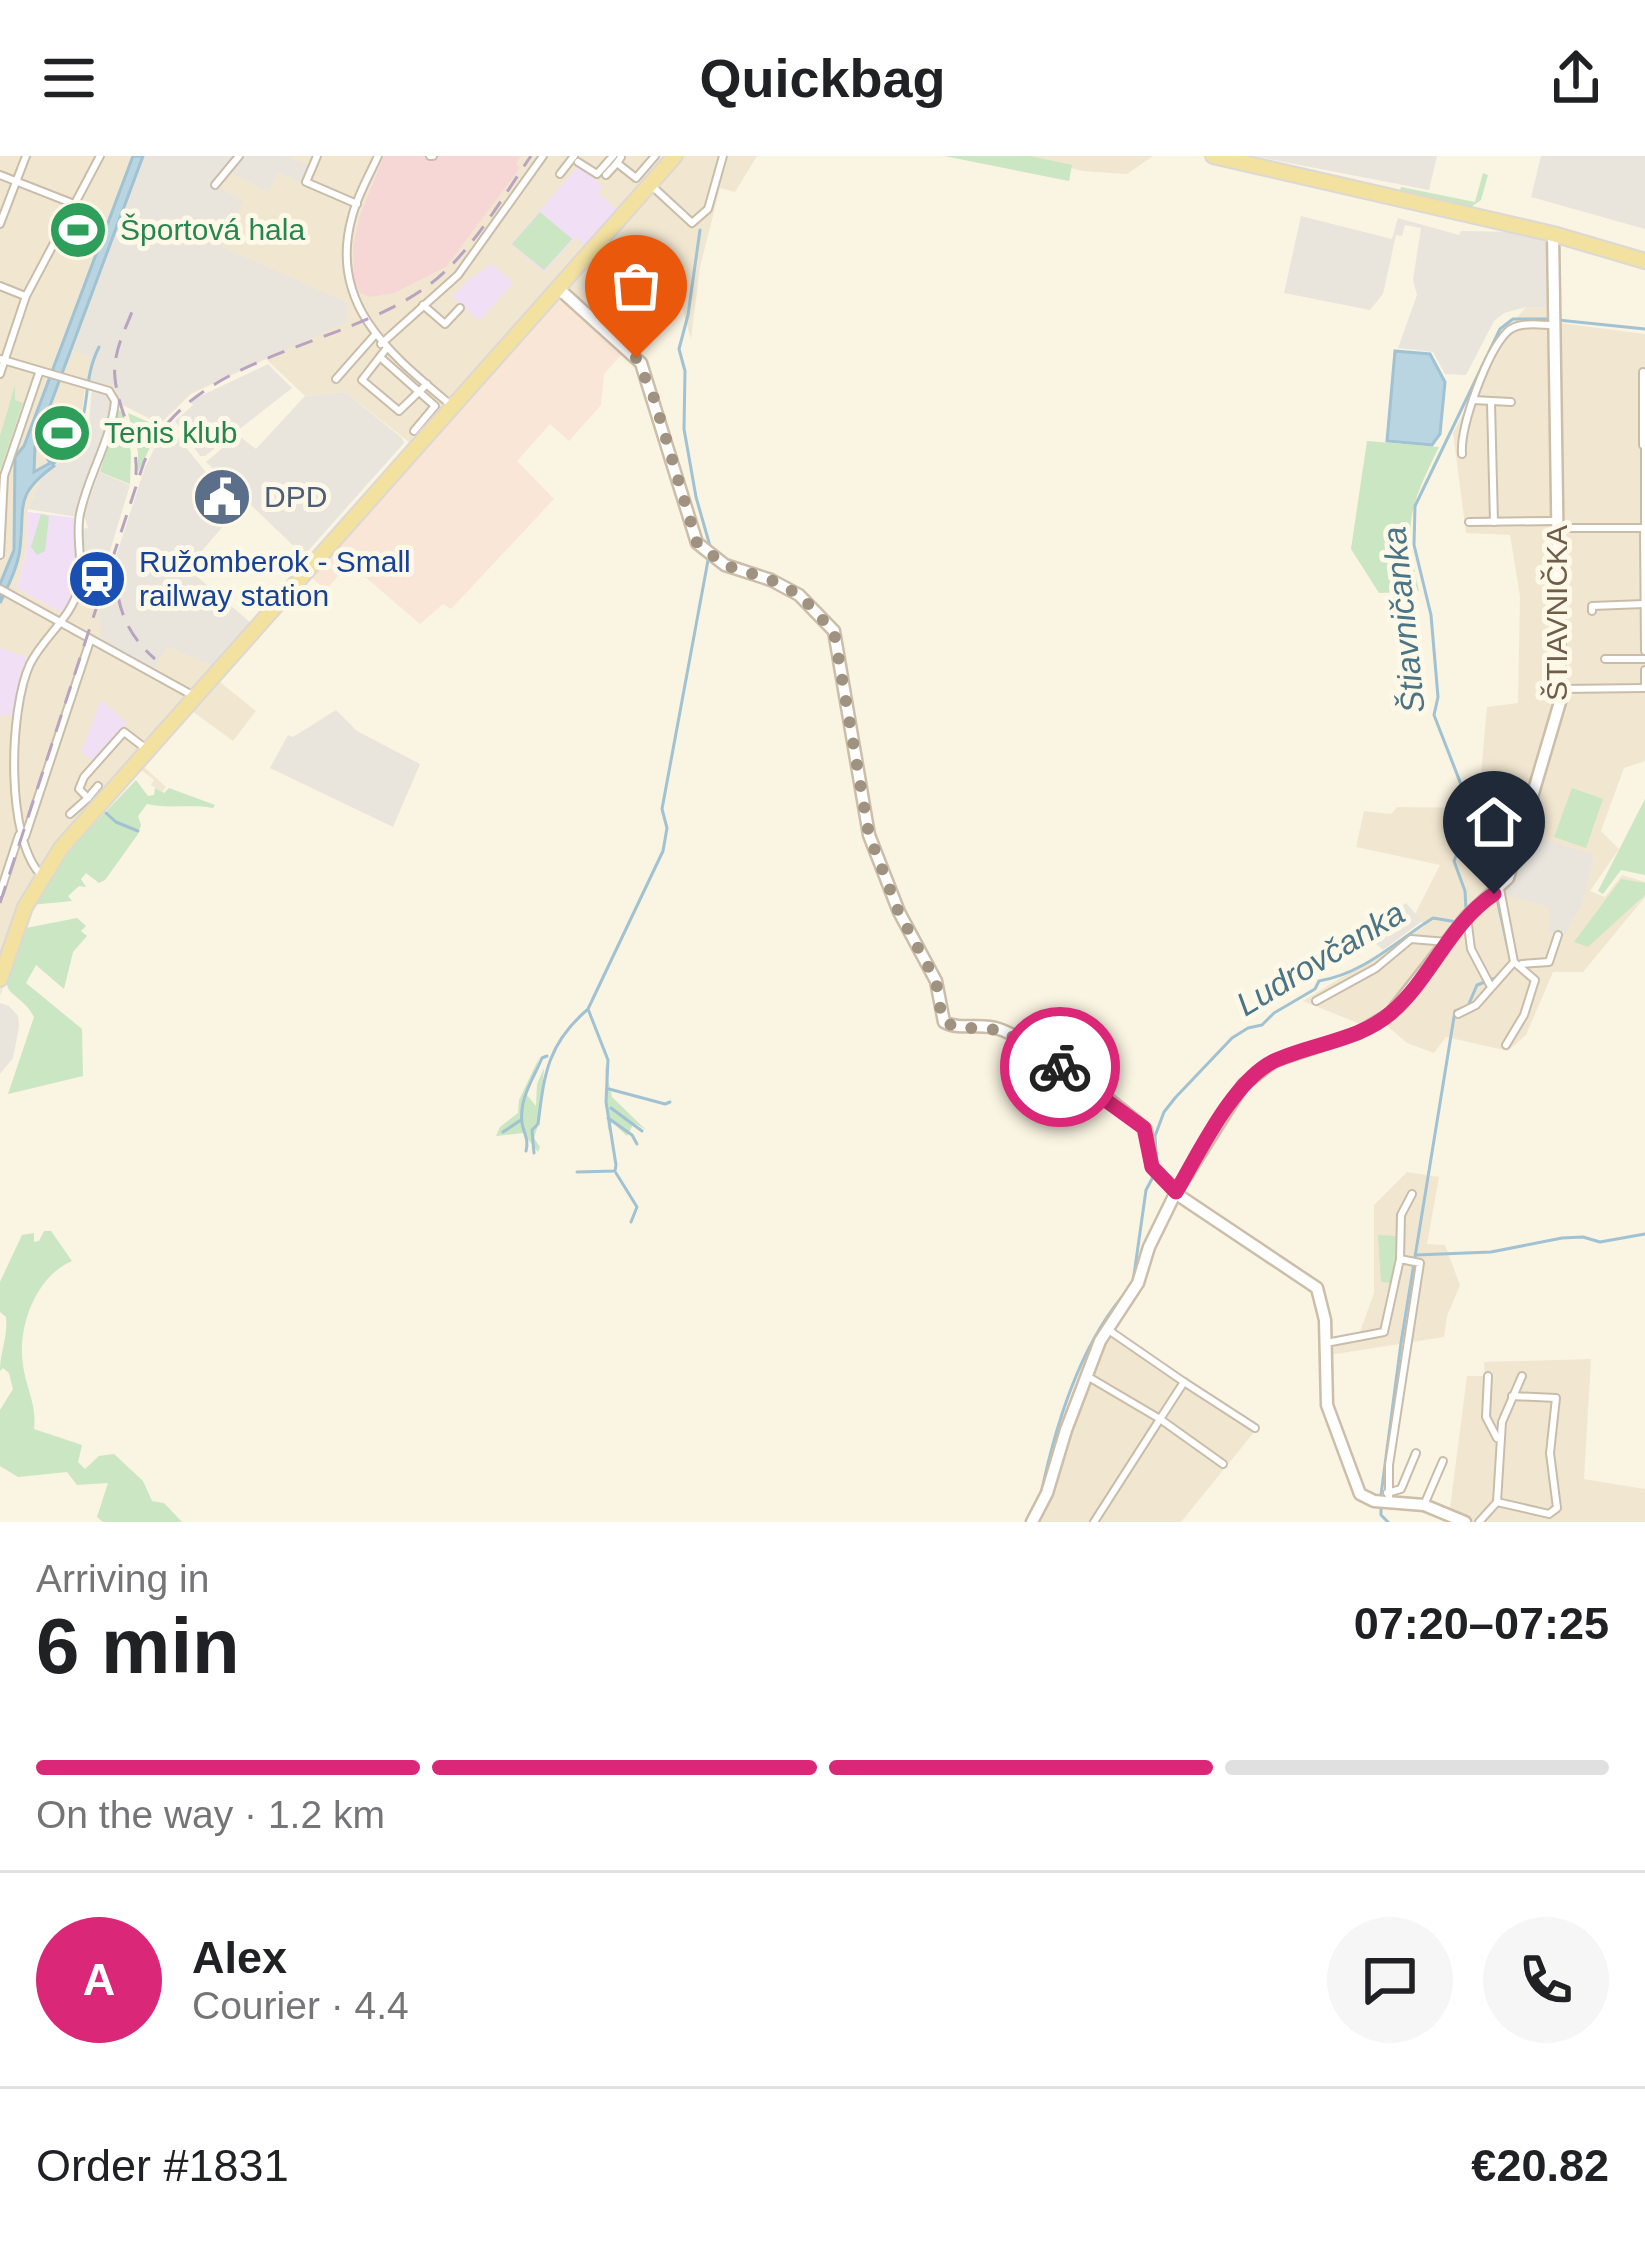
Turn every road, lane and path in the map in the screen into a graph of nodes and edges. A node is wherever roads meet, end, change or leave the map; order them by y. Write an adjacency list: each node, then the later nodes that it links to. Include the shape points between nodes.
1 (26, 156): 16 (street)
2 (100, 156): 19 (street)
3 (240, 156): 17 (street)
4 (317, 156): 20 (street, via 306,182)
5 (378, 156): 20 (street)
6 (543, 156): 27 (street, via 458,275)
7 (655, 156): 11 (street, via 636,178)
8 (723, 156): 18 (street, via 708,208 692,223)
9 (1213, 156): 22 (main road)
10 (671, 158): 18 (main road)
11 (617, 159): 12 (street, via 597,174); 15 (street)
12 (577, 160): 13 (street)
13 (560, 174)
14 (0, 176): 16 (street)
15 (606, 176)
16 (16, 182): 19 (street); 21 (street)
17 (215, 184)
18 (650, 184): 25 (main road)
19 (74, 204): 26 (street)
20 (357, 204): 32 (street, via 348,262)
21 (0, 224)
22 (1553, 234): 23 (main road); 29 (street, ŠTIAVNIČKA)
23 (1645, 261)
24 (0, 286): 26 (street)
25 (558, 288): 45 (main road); 88 (street, via 641,363 692,532 715,558 786,586 834,632 869,835 936,981 944,1022 1002,1030 1094,1090 1144,1128 1156,1172)
26 (26, 296): 35 (street)
27 (423, 304): 30 (street); 33 (street)
28 (460, 308): 30 (street)
29 (1553, 320): 42 (street, via 1507,332); 52 (street, ŠTIAVNIČKA)
30 (445, 324): 31 (street)
31 (454, 332)
32 (374, 336): 33 (street); 39 (street)
33 (384, 346): 34 (street); 40 (street)
34 (380, 357): 41 (street); 41 (street, via 362,380 398,411)
35 (2, 360): 36 (street); 38 (street)
36 (39, 372): 54 (street, via 4,476); 59 (street, via 111,392 115,405 78,521 79,587)
37 (1643, 372): 47 (street)
38 (0, 374)
39 (335, 379)
40 (427, 384): 41 (street); 45 (street)
41 (419, 392): 46 (street, via 434,406)
42 (1472, 400): 43 (street); 48 (street)
43 (1491, 403): 44 (street); 51 (street)
44 (1511, 403)
45 (452, 406): 66 (main road)
46 (414, 431)
47 (1644, 445): 49 (street)
48 (1462, 454)
49 (1644, 495): 53 (street)
50 (1469, 522): 51 (street)
51 (1494, 523): 52 (street)
52 (1557, 524): 53 (street); 65 (street, ŠTIAVNIČKA)
53 (1645, 528): 56 (street)
54 (0, 555)
55 (0, 590): 59 (street)
56 (1644, 604): 57 (street); 58 (street)
57 (1592, 610)
58 (1644, 621): 61 (street)
59 (61, 624): 60 (street); 72 (street, via 33,658 21,694 14,789)
60 (90, 640): 66 (street); 72 (street)
61 (1645, 655): 62 (street)
62 (1605, 659)
63 (1645, 670): 64 (street)
64 (1645, 688): 65 (street)
65 (1560, 689): 73 (street, ŠTIAVNIČKA)
66 (195, 697): 67 (main road)
67 (148, 750): 69 (street, via 124,732 80,783); 74 (main road)
68 (98, 786): 69 (street)
69 (88, 799): 70 (street)
70 (70, 814)
71 (1456, 824): 73 (street)
72 (22, 836): 74 (street); 76 (street)
73 (1522, 836): 75 (street, ŠTIAVNIČKA)
74 (42, 876): 82 (main road)
75 (1498, 891): 77 (street, ŠTIAVNIČKA); 80 (street)
76 (0, 893)
77 (1467, 916): 79 (street, ŠTIAVNIČKA); 84 (street)
78 (1558, 935): 81 (street)
79 (1447, 942): 85 (street, via 1411,939); 88 (street, ŠTIAVNIČKA, via 1377,1024 1256,1073)
80 (1517, 963): 81 (street); 83 (street); 84 (street)
81 (1542, 963): 83 (street)
82 (0, 979)
83 (1535, 980): 87 (street)
84 (1487, 982): 86 (street, via 1477,1005)
85 (1316, 1000)
86 (1458, 1014)
87 (1506, 1045)
88 (1176, 1192): 91 (street, ŠTIAVNIČKA, via 1138,1282); 92 (street, via 1316,1286)
89 (1412, 1194): 90 (street, via 1401,1215)
90 (1400, 1259): 92 (street, via 1384,1333); 104 (street, via 1416,1261)
91 (1107, 1329): 93 (street, ŠTIAVNIČKA); 96 (street)
92 (1326, 1343): 104 (street, via 1329,1413 1358,1491)
93 (1085, 1375): 98 (street); 107 (street, ŠTIAVNIČKA)
94 (1488, 1376): 100 (street, via 1486,1417)
95 (1522, 1376): 97 (street)
96 (1184, 1382): 98 (street); 99 (street)
97 (1512, 1396): 100 (street); 105 (street, via 1556,1398 1550,1454 1557,1508 1549,1514)
98 (1160, 1419): 103 (street); 108 (street)
99 (1255, 1428)
100 (1498, 1442): 105 (street)
101 (1416, 1453): 104 (street, via 1401,1489)
102 (1443, 1461): 106 (street)
103 (1222, 1464)
104 (1385, 1499): 106 (street)
105 (1497, 1502): 110 (street)
106 (1424, 1505): 109 (street)
107 (1032, 1522)
108 (1094, 1522)
109 (1465, 1522)
110 (1479, 1522)

